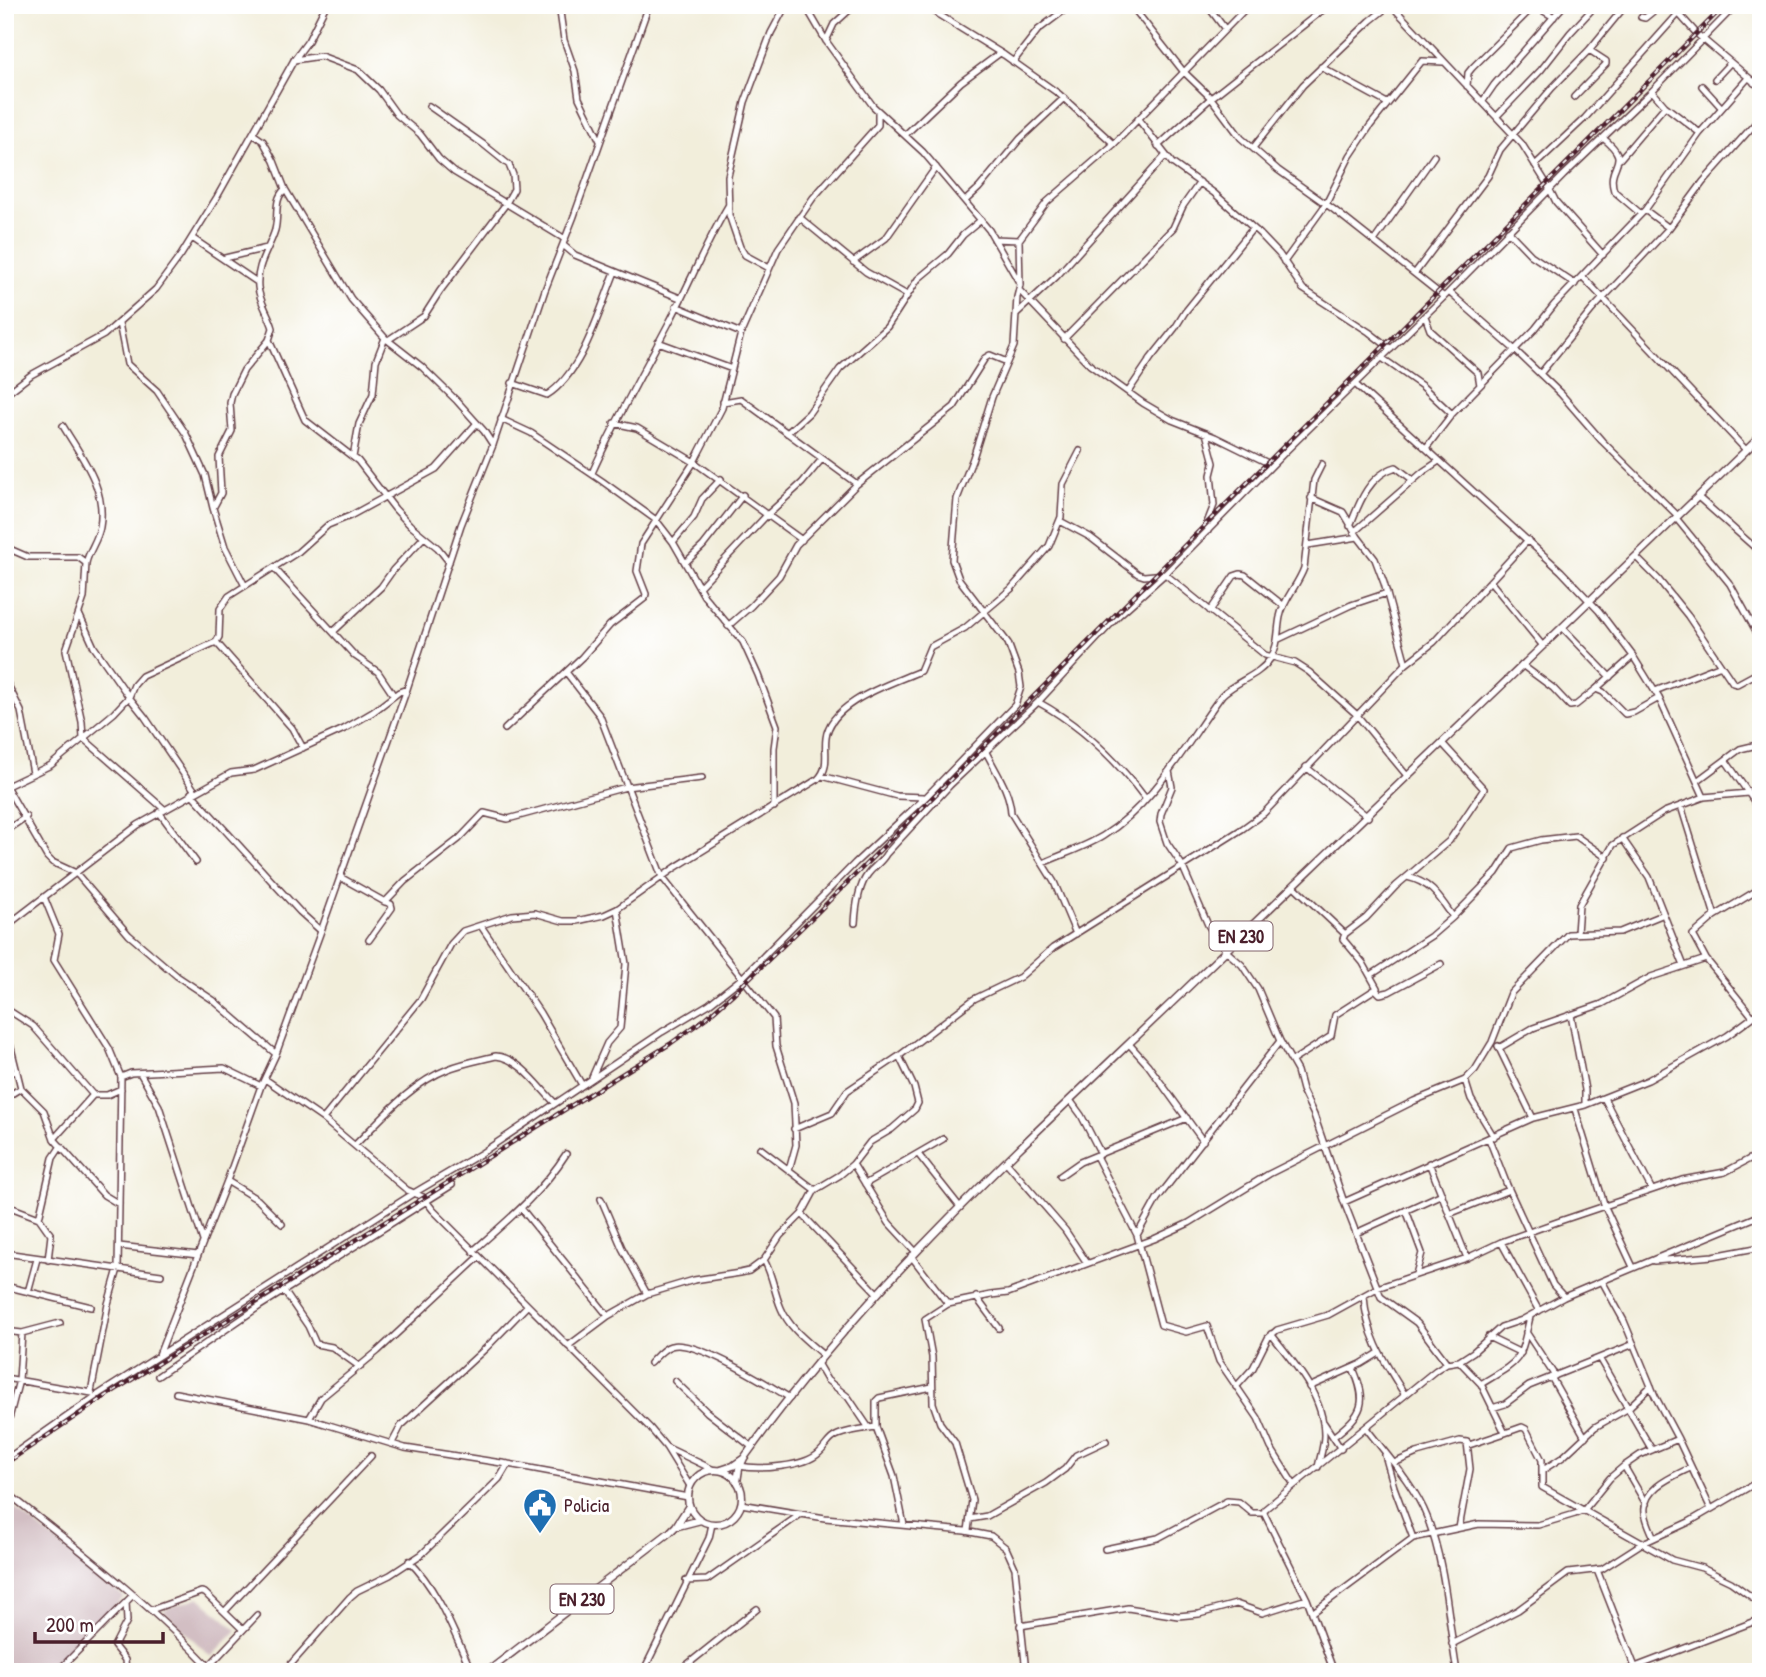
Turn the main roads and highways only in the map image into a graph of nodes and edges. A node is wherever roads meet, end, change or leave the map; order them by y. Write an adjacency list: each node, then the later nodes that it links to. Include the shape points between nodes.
1 (1761, 436): 2 (main road, EN 230, via 913,1253 822,1355)
2 (744, 1458): 3 (main road, EN 230); 4 (main road, EN 230)
3 (716, 1471): 4 (main road); 5 (main road, via 697,1477 690,1486)
4 (737, 1482): 6 (main road, via 742,1496 737,1513 712,1524)
5 (689, 1506): 6 (main road); 7 (main road, EN 230)
6 (701, 1520): 7 (main road, EN 230)
7 (676, 1526): 8 (main road, EN 230)
8 (487, 1672)

